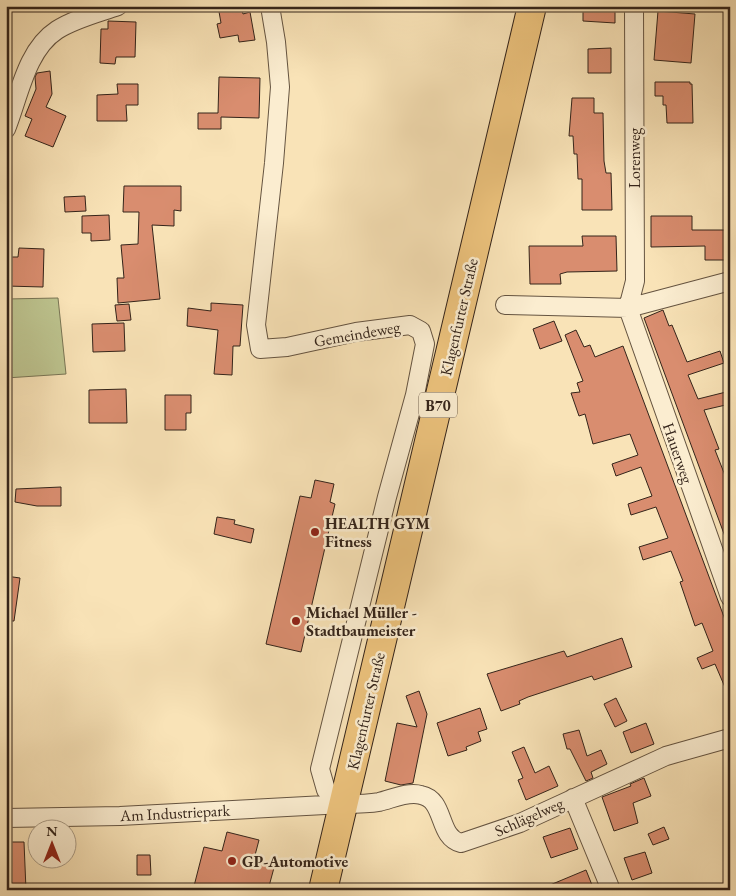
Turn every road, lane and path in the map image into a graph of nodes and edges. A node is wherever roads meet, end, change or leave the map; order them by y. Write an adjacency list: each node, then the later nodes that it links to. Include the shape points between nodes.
1 (118, 6): 5 (street)
2 (270, 6): 13 (street, Gemeindeweg, via 280,87 256,325 260,349 410,325 421,331 425,344 415,395 320,769 326,790)
3 (532, 6): 13 (main road, Klagenfurter Straße / B70)
4 (634, 6): 9 (street, Lorenweg, via 635,280)
5 (86, 11): 6 (street, via 41,44)
6 (6, 128)
7 (730, 281): 9 (street)
8 (505, 305): 9 (street)
9 (628, 308): 10 (street, Hauerweg)
10 (730, 597)
11 (730, 738): 12 (street, Schlägelweg, via 666,756)
12 (573, 798): 13 (street, Schlägelweg, via 520,823 461,843 447,833 438,809 430,799 420,794); 16 (street)
13 (344, 804): 14 (street, Am Industriepark); 15 (main road, Klagenfurter Straße / B70)
14 (6, 818)
15 (323, 890)
16 (611, 890)

